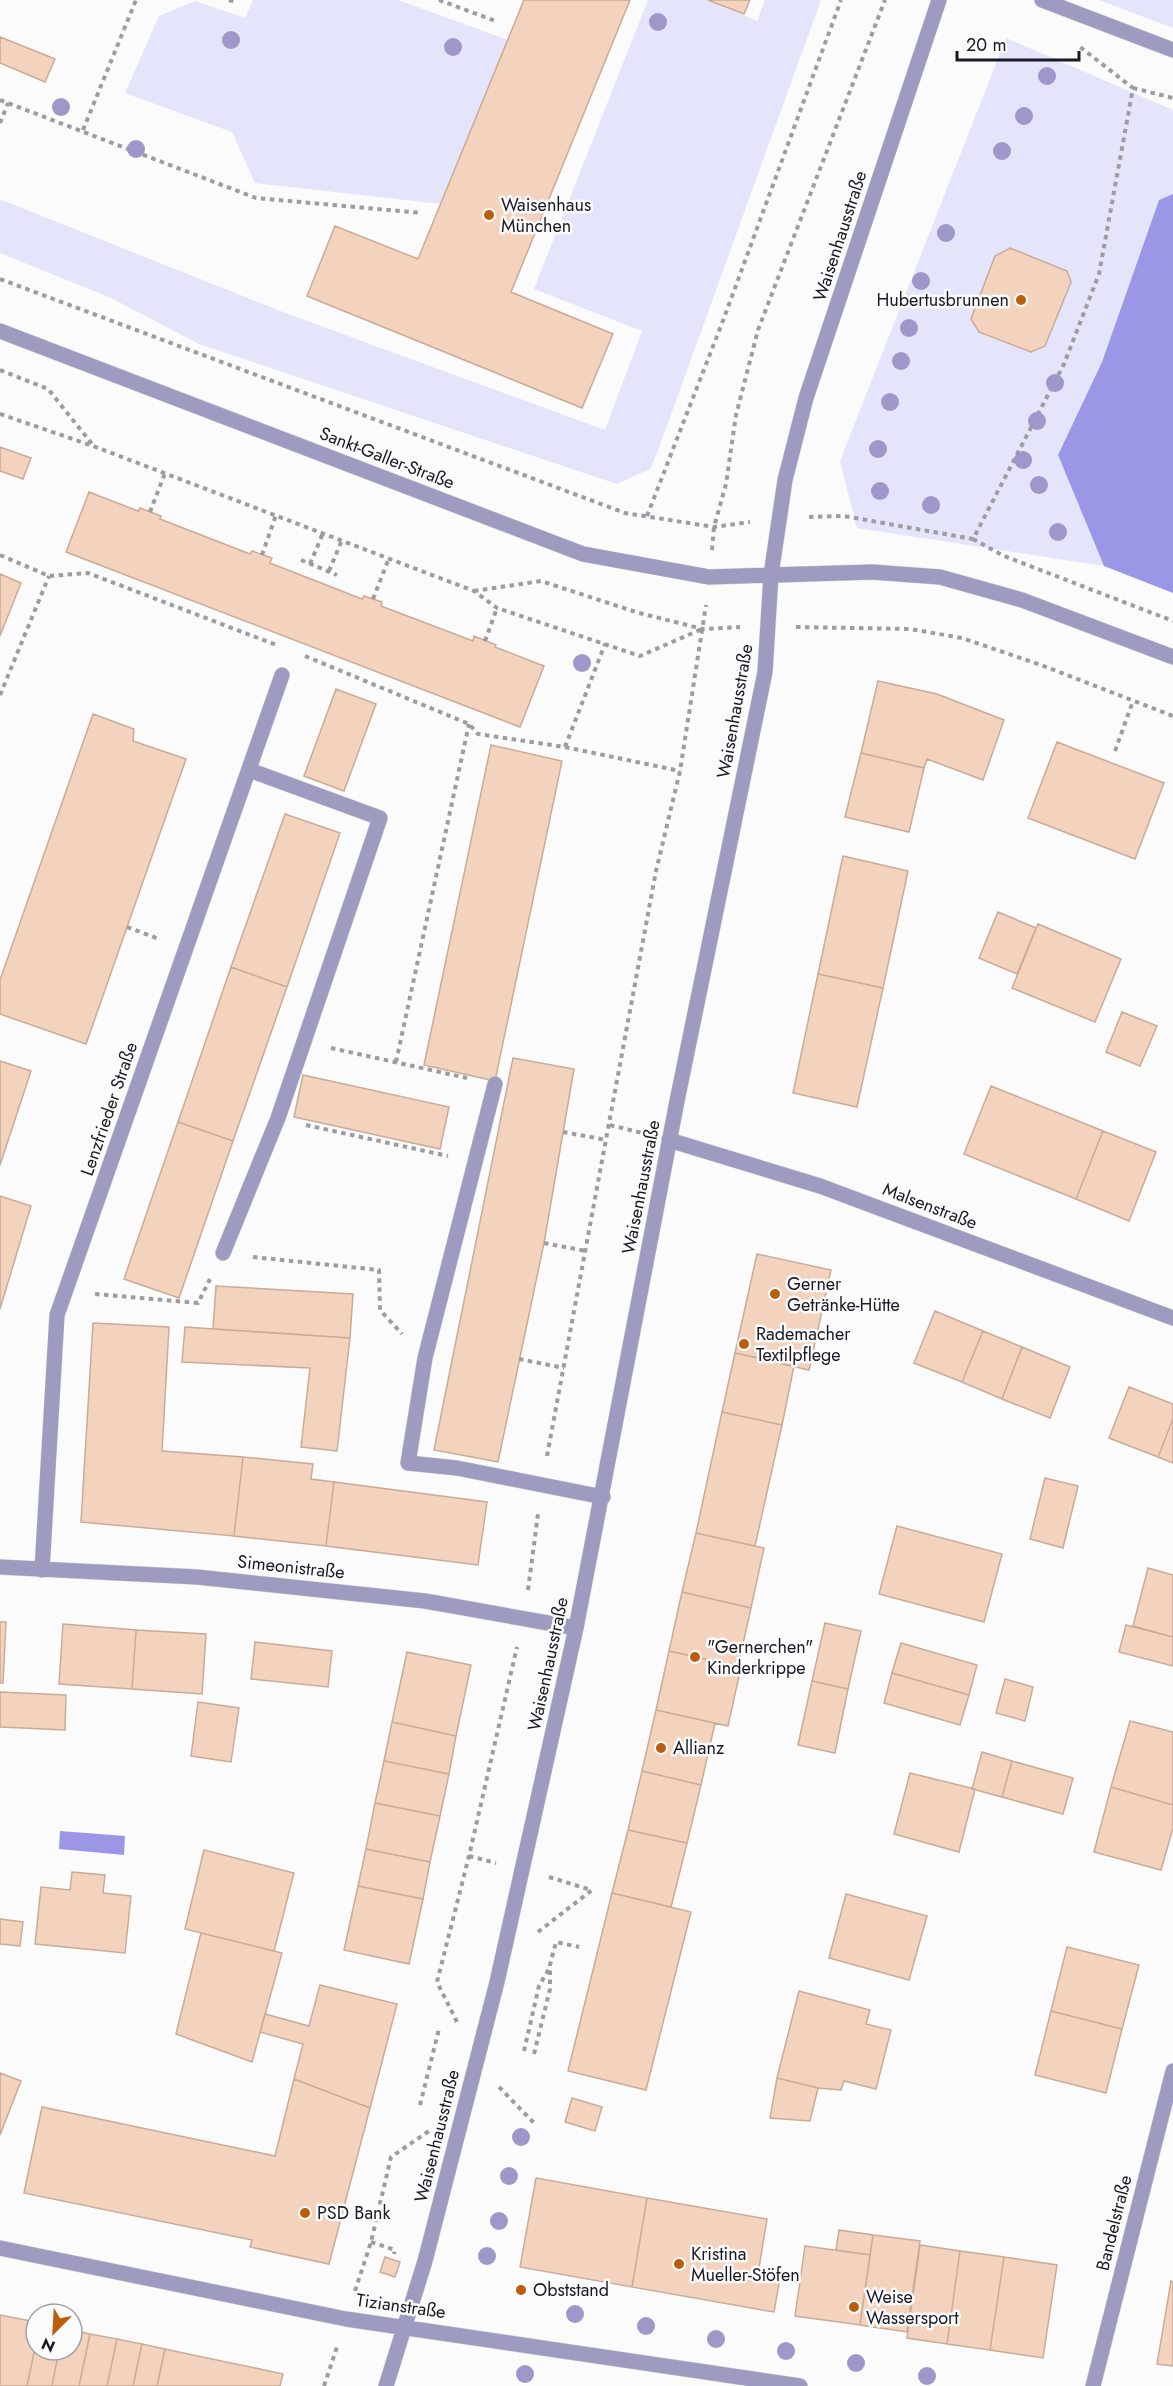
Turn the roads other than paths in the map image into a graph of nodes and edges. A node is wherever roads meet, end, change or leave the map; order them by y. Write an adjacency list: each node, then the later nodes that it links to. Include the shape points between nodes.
1 (939, 0): 5 (street, Waisenhausstraße, via 806,398 785,480)
2 (1042, 0): 3 (street)
3 (1173, 50)
4 (0, 331): 5 (street, Sankt-Galler-Straße, via 583,554 709,577)
5 (771, 576): 6 (street, Sankt-Galler-Straße, via 872,572 940,578 1022,600); 10 (street, Waisenhausstraße, via 765,672)
6 (1173, 657)
7 (282, 675): 8 (street, Lenzfrieder Straße)
8 (249, 770): 11 (street, via 380,818 278,1118); 15 (street, Lenzfrieder Straße, via 57,1315)
9 (495, 1084): 13 (street, via 425,1358 408,1463 457,1468)
10 (669, 1140): 12 (street, Malsenstraße, via 820,1186); 13 (street, Waisenhausstraße)
11 (223, 1253)
12 (1173, 1318)
13 (603, 1497): 16 (street, Waisenhausstraße)
14 (0, 1567): 15 (street, Simeonistraße)
15 (42, 1570): 16 (street, Simeonistraße, via 219,1579 425,1601)
16 (576, 1628): 19 (street, Waisenhausstraße, via 497,1982)
17 (1173, 2071): 22 (street, Bandelstraße)
18 (0, 2248): 19 (street, Tizianstraße, via 346,2319)
19 (405, 2326): 20 (street, Waisenhausstraße); 21 (street, Tizianstraße)
20 (386, 2386)
21 (800, 2386)
22 (1092, 2386)

